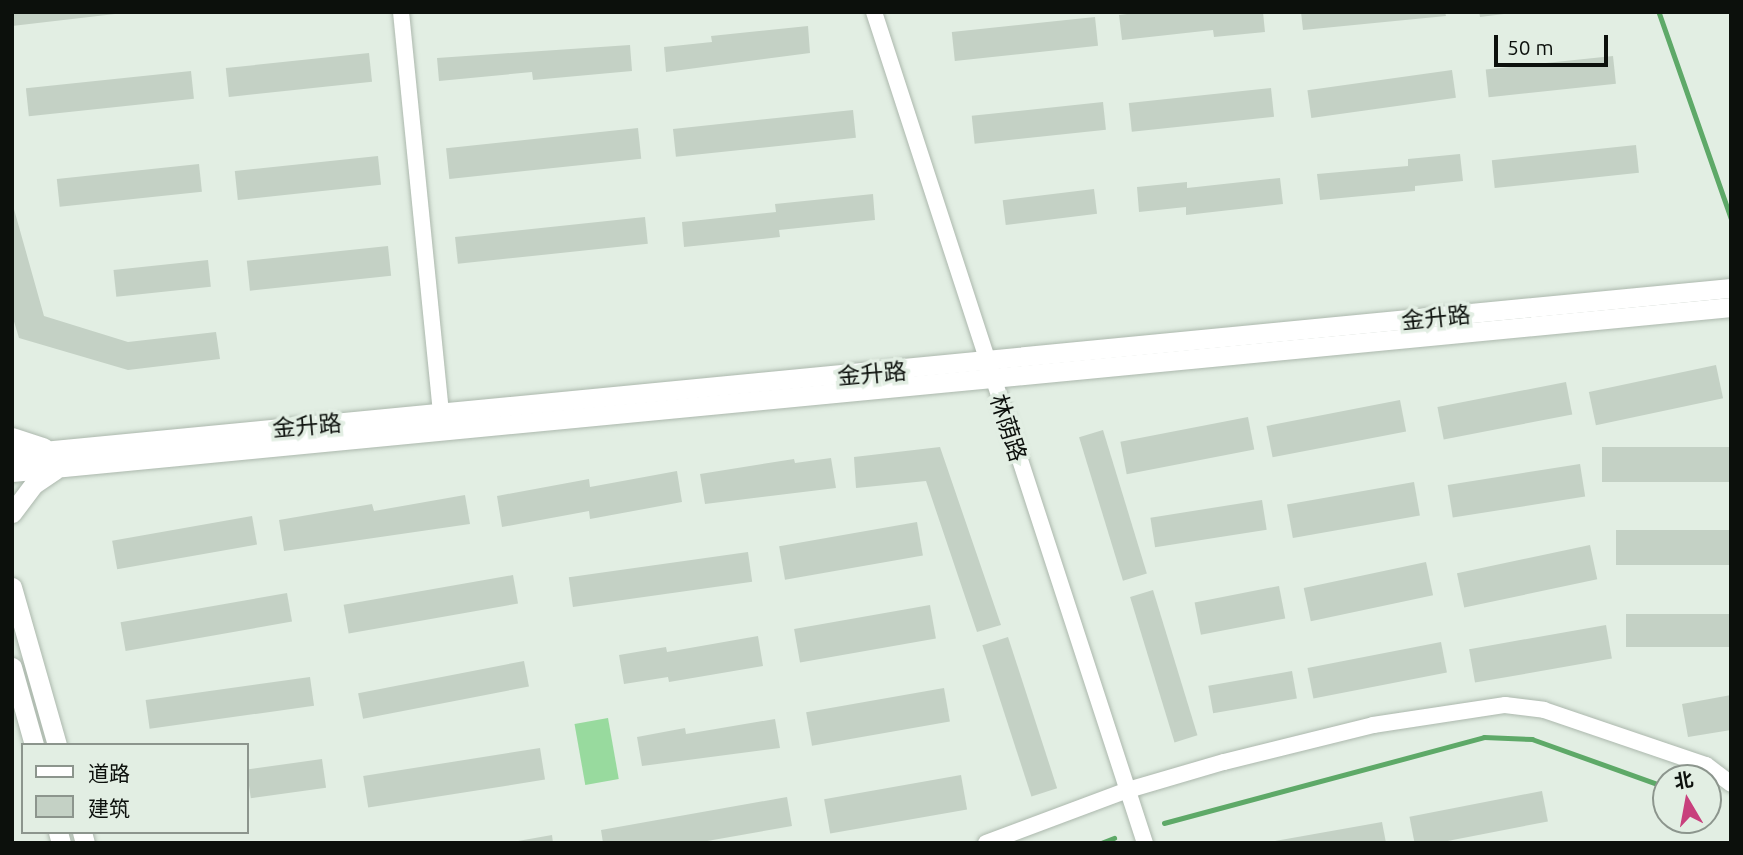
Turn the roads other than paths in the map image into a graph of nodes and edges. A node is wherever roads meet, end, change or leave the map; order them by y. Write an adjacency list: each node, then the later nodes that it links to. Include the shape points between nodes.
1 (401, 12): 6 (street)
2 (874, 12): 5 (street, 林荫路)
3 (1731, 288): 5 (main road, 金升路)
4 (1731, 307): 5 (main road, 金升路)
5 (989, 371): 6 (main road, 金升路); 17 (street, 林荫路)
6 (442, 422): 9 (main road, 金升路)
7 (12, 437): 9 (main road)
8 (12, 454): 9 (main road, 金升路)
9 (60, 458): 10 (main road, 金升路); 11 (main road)
10 (12, 472)
11 (12, 513)
12 (12, 587): 15 (main road)
13 (12, 667): 14 (main road)
14 (33, 743)
15 (56, 743)
16 (1731, 784): 17 (street, via 1706,765 1544,710 1505,705 1373,725)
17 (1128, 790): 18 (street); 19 (street, 林荫路)
18 (986, 843)
19 (1145, 843)

